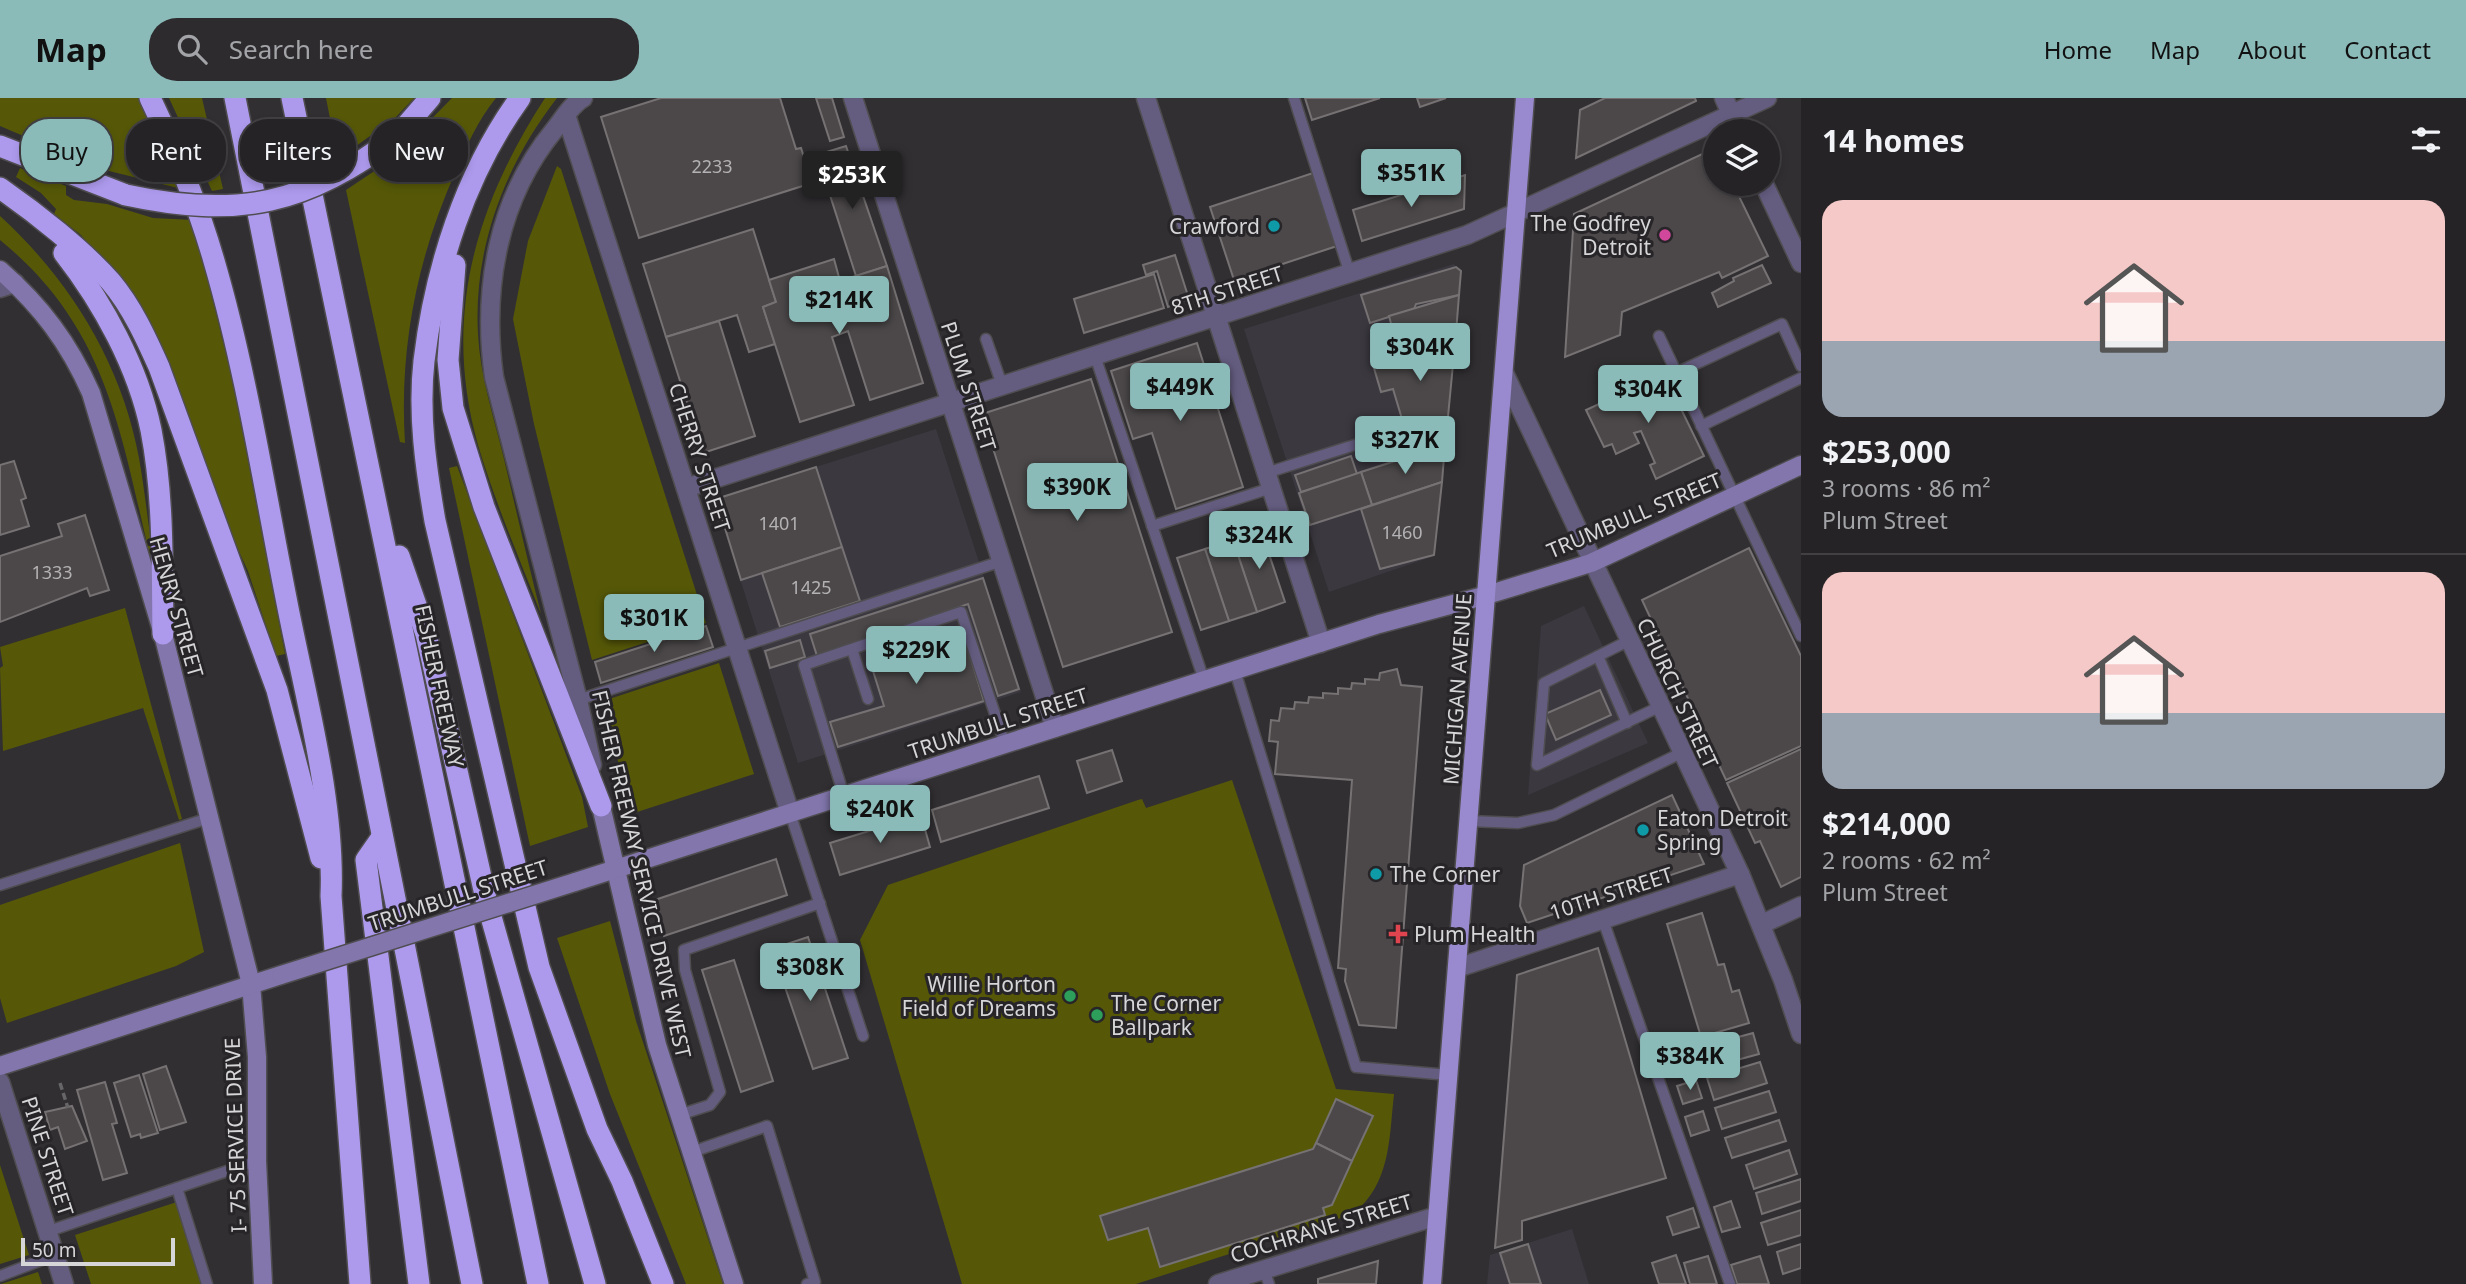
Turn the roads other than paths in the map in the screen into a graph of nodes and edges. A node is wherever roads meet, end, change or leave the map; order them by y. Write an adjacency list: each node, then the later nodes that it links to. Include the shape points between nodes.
1 (150, 98): 70 (highway, via 176,152 214,259 232,332 333,850)
2 (235, 98): 66 (highway, via 352,667)
3 (292, 98): 37 (highway, FISHER FREEWAY)
4 (430, 98): 14 (highway, bridge, via 398,135 336,178 283,198 250,204 189,206 126,195)
5 (520, 98): 17 (highway)
6 (583, 98): 13 (street, FISHER FREEWAY SERVICE DRIVE WEST)
7 (853, 98): 33 (street, PLUM STREET)
8 (1146, 98): 24 (street)
9 (1294, 98): 22 (lane)
10 (1525, 98): 19 (main road, MICHIGAN AVENUE)
11 (1767, 98): 12 (street, 8TH STREET)
12 (1728, 106): 19 (street, 8TH STREET)
13 (566, 116): 39 (street, CHERRY STREET); 55 (street, FISHER FREEWAY SERVICE DRIVE WEST, via 527,172 507,214 494,267 490,326 494,377)
14 (0, 146)
15 (0, 188): 18 (highway)
16 (1770, 196): 20 (street)
17 (463, 204): 62 (highway, via 450,302 448,360 453,408 484,507); 99 (highway, via 439,276 424,363 424,438 435,521 539,968 597,1129 637,1214)
18 (31, 209): 45 (highway, via 87,282 134,375 150,430 161,514); 70 (highway, via 111,283 140,326 159,367 277,690)
19 (1517, 213): 22 (street, 8TH STREET, via 1468,235); 30 (main road, MICHIGAN AVENUE)
20 (1801, 263)
21 (0, 270): 23 (street, HENRY STREET)
22 (1350, 274): 24 (street, 8TH STREET)
23 (7, 286): 45 (street, HENRY STREET, via 61,336 91,393)
24 (1216, 318): 27 (street, 8TH STREET); 38 (street)
25 (1659, 336): 29 (lane)
26 (986, 339): 32 (lane)
27 (1095, 356): 32 (street, 8TH STREET); 41 (lane)
28 (1801, 366): 29 (lane, via 1782,324)
29 (1676, 373): 34 (lane)
30 (1505, 375): 43 (street, CHURCH STREET); 44 (main road, MICHIGAN AVENUE)
31 (1801, 378): 34 (lane)
32 (1002, 385): 33 (street, 8TH STREET)
33 (950, 401): 39 (street, 8TH STREET); 42 (street, PLUM STREET)
34 (1701, 426): 40 (lane)
35 (1361, 443): 38 (lane)
36 (1801, 465): 40 (street, TRUMBULL STREET)
37 (371, 472): 97 (highway, FISHER FREEWAY); 98 (highway, via 426,634 485,900)
38 (1268, 480): 41 (lane); 48 (street)
39 (686, 488): 49 (street, CHERRY STREET)
40 (1735, 496): 43 (street, TRUMBULL STREET); 46 (lane)
41 (1152, 526): 53 (lane)
42 (1002, 561): 49 (lane); 58 (street, PLUM STREET)
43 (1591, 563): 44 (street, TRUMBULL STREET); 47 (street, CHURCH STREET)
44 (1487, 595): 48 (street, TRUMBULL STREET); 65 (main road, MICHIGAN AVENUE)
45 (163, 634): 64 (street, HENRY STREET)
46 (1801, 636)
47 (1628, 641): 51 (lane); 56 (street, CHURCH STREET)
48 (1321, 643): 52 (street, TRUMBULL STREET)
49 (737, 648): 55 (lane); 63 (street, CHERRY STREET)
50 (852, 649): 54 (lane); 59 (lane, via 961,612); 61 (lane, via 804,665)
51 (1598, 656): 57 (lane); 57 (lane, via 1544,684 1536,765)
52 (1235, 671): 53 (street, TRUMBULL STREET); 80 (lane, via 1356,1067)
53 (1204, 680): 58 (street, TRUMBULL STREET)
54 (868, 699)
55 (578, 700): 62 (street, FISHER FREEWAY SERVICE DRIVE WEST)
56 (1659, 707): 57 (lane); 60 (street, CHURCH STREET)
57 (1627, 723)
58 (1055, 728): 59 (street, TRUMBULL STREET)
59 (1005, 744): 61 (street, TRUMBULL STREET)
60 (1681, 753): 65 (lane, via 1554,815 1518,823); 68 (street, CHURCH STREET)
61 (844, 796): 63 (street, TRUMBULL STREET)
62 (601, 806): 67 (street, FISHER FREEWAY SERVICE DRIVE WEST)
63 (790, 813): 67 (street, TRUMBULL STREET); 71 (lane)
64 (209, 818): 69 (lane); 76 (street, HENRY STREET)
65 (1469, 821): 75 (main road, MICHIGAN AVENUE)
66 (382, 837): 95 (highway, via 366,860); 96 (highway)
67 (617, 867): 76 (street, TRUMBULL STREET, bridge); 82 (street, FISHER FREEWAY SERVICE DRIVE WEST, via 657,1045)
68 (1740, 874): 73 (street, 10TH STREET); 74 (street, CHURCH STREET)
69 (0, 885)
70 (331, 896): 94 (highway)
71 (820, 903): 78 (lane); 82 (lane, via 684,950 685,970 720,1092 710,1105)
72 (1801, 906): 74 (street)
73 (1603, 920): 75 (street, 10TH STREET); 104 (lane)
74 (1762, 924): 77 (street, CHURCH STREET)
75 (1457, 968): 80 (main road, MICHIGAN AVENUE)
76 (251, 984): 79 (street, TRUMBULL STREET); 84 (street, I- 75 SERVICE DRIVE, via 257,1057)
77 (1801, 1034)
78 (863, 1036)
79 (0, 1066)
80 (1449, 1076): 86 (main road, MICHIGAN AVENUE)
81 (0, 1082): 87 (street, PINE STREET)
82 (680, 1115): 83 (street, FISHER FREEWAY SERVICE DRIVE WEST)
83 (692, 1152): 100 (street, FISHER FREEWAY SERVICE DRIVE WEST); 101 (lane, via 767,1126 815,1282)
84 (257, 1161): 85 (lane); 93 (street, I- 75 SERVICE DRIVE)
85 (177, 1188): 87 (lane); 92 (lane)
86 (1437, 1216): 90 (street, COCHRANE STREET); 103 (main road, MICHIGAN AVENUE)
87 (49, 1231): 88 (street, PINE STREET)
88 (55, 1255): 89 (lane); 91 (street, PINE STREET)
89 (0, 1276)
90 (1267, 1277): 102 (street, COCHRANE STREET)
91 (64, 1284)
92 (207, 1284)
93 (263, 1284)
94 (360, 1284)
95 (419, 1284)
96 (472, 1284)
97 (538, 1284)
98 (595, 1284)
99 (663, 1284)
100 (734, 1284)
101 (807, 1284)
102 (1218, 1284)
103 (1432, 1284)
104 (1730, 1284)

